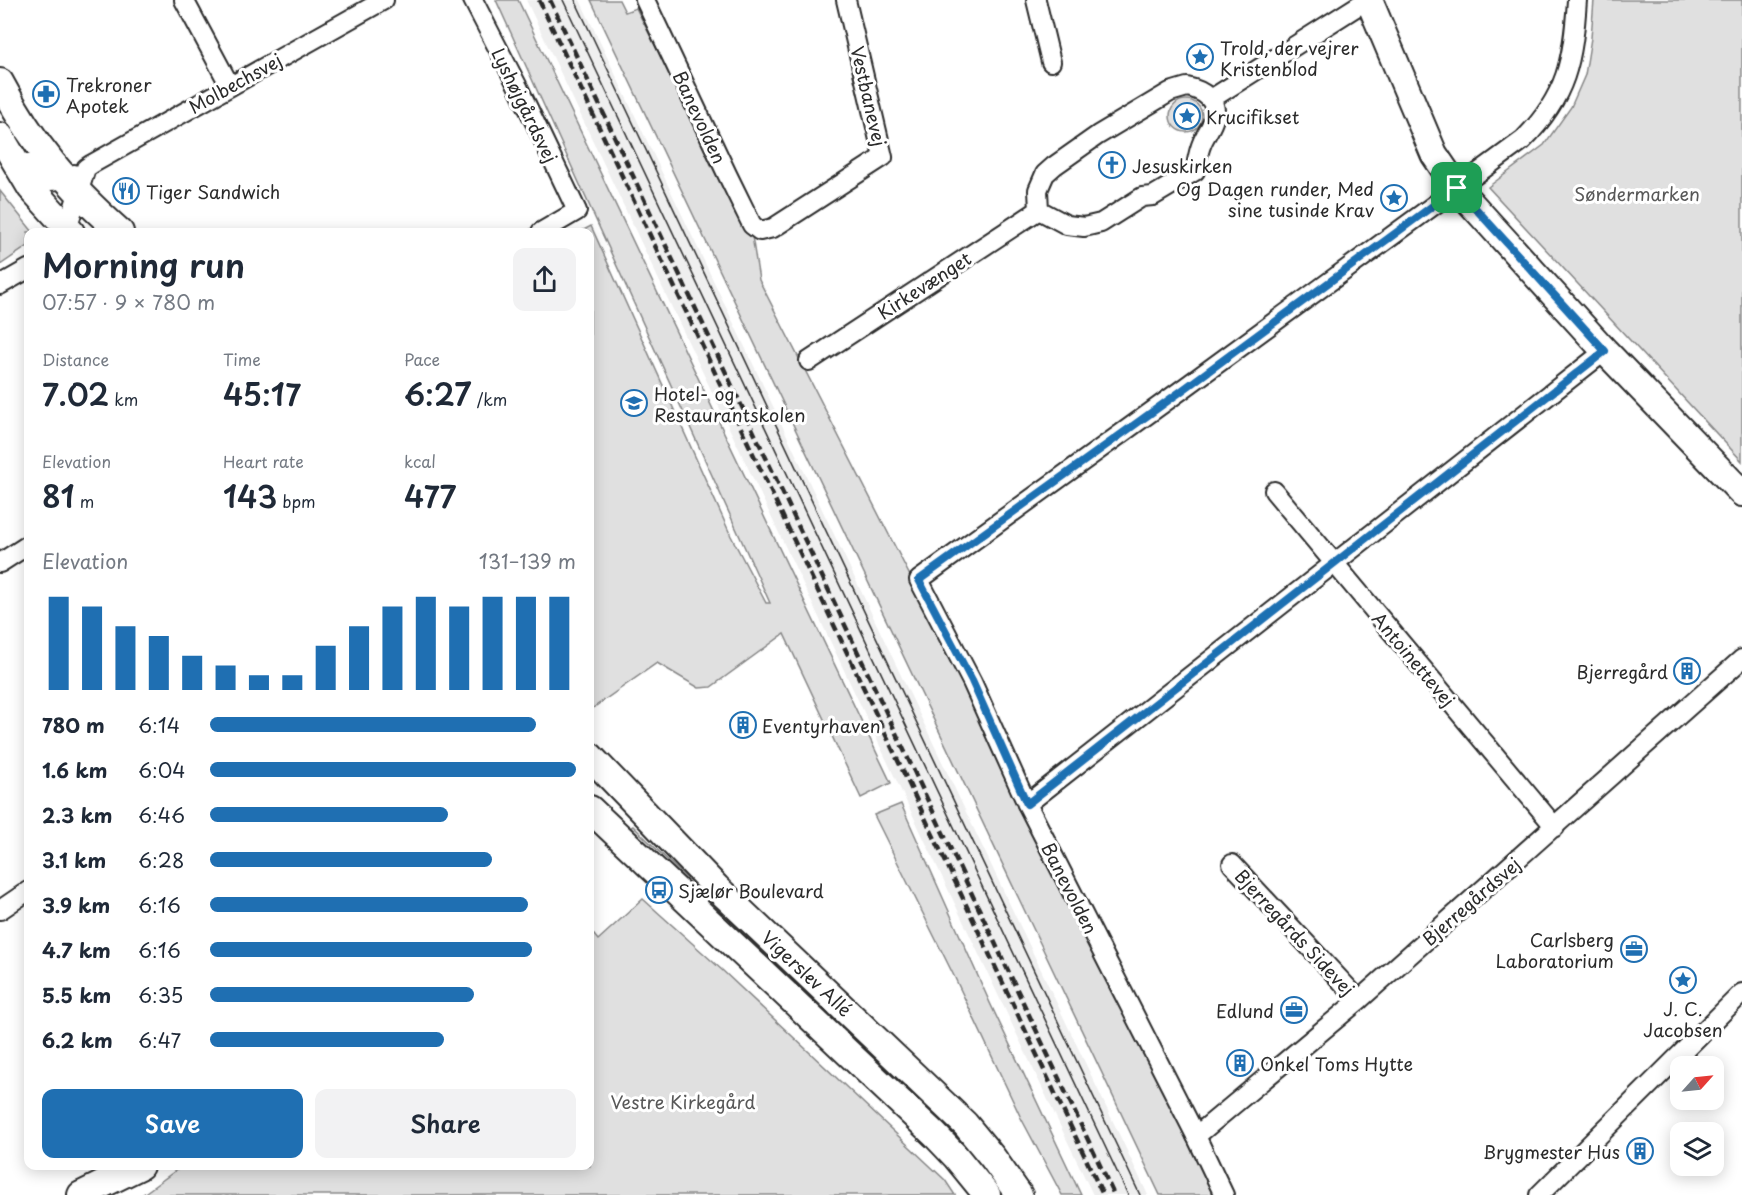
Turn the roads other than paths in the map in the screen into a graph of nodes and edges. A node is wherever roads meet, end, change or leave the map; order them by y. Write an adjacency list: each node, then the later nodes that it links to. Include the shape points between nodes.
1 (184, 0): 11 (street)
2 (384, 0): 11 (street, Molbechsvej)
3 (473, 0): 20 (street, Lyshøjgårdsvej, via 577,211)
4 (645, 0): 21 (street, Banevolden, via 726,174)
5 (846, 0): 21 (street, Vestbanevej, via 884,157 773,228)
6 (1036, 0): 9 (street)
7 (1368, 0): 12 (street); 15 (street, via 1434,154)
8 (1577, 0): 15 (street, via 1567,73 1542,121)
9 (1051, 62)
10 (0, 82): 14 (street, via 35,143)
11 (230, 86): 14 (street, Molbechsvej)
12 (1211, 99): 16 (street, via 1196,88 1178,89 1098,135 1045,174 1038,190); 16 (street, via 1214,119 1195,171 1101,223 1067,225)
13 (3, 147): 14 (street, via 17,147 39,179); 17 (street)
14 (76, 180): 18 (street); 19 (street)
15 (1457, 188): 24 (street); 36 (street, Banevolden, via 919,580 972,681)
16 (1039, 210): 25 (street, Kirkevænget)
17 (65, 228)
18 (68, 228)
19 (117, 228)
20 (548, 228)
21 (760, 231)
22 (24, 270): 23 (street)
23 (0, 285)
24 (1605, 351): 27 (street); 29 (street)
25 (809, 361)
26 (1274, 491): 29 (street, Antoinettevej)
27 (1742, 493)
28 (24, 548): 30 (street)
29 (1333, 562): 36 (street); 38 (street, Antoinettevej)
30 (0, 563)
31 (1742, 659): 38 (street, Bjerregårdsvej)
32 (594, 760): 33 (street, Vigerslev Allé)
33 (611, 779): 34 (street); 35 (street, Vigerslev Allé)
34 (594, 794)
35 (633, 801): 37 (street); 49 (street, Vigerslev Allé, via 757,927 965,1124)
36 (1027, 804): 44 (street, Banevolden)
37 (595, 823): 48 (street, Vigerslev Allé, via 935,1135)
38 (1555, 827): 43 (street, Bjerregårdsvej)
39 (1232, 864): 43 (street, Bjerregårds Sidevej)
40 (24, 894): 41 (street)
41 (0, 910)
42 (1742, 993): 51 (street)
43 (1359, 1000): 44 (street, Bjerregårdsvej)
44 (1196, 1136): 50 (street, Banevolden)
45 (104, 1170): 47 (street)
46 (132, 1170): 47 (street)
47 (81, 1195)
48 (987, 1195)
49 (1019, 1195)
50 (1224, 1195)
51 (1539, 1195)

